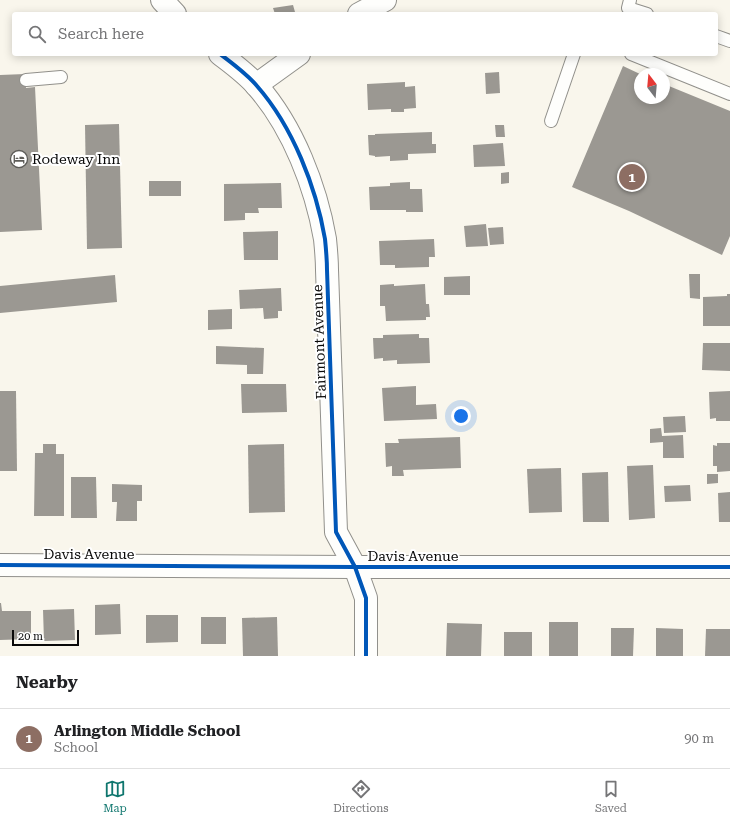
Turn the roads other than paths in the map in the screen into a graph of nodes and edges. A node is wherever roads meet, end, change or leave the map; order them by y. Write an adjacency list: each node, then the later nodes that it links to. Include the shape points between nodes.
1 (162, 0): 4 (street)
2 (385, 0): 5 (street)
3 (627, 7): 6 (lane)
4 (173, 12)
5 (363, 12)
6 (641, 12)
7 (718, 37): 8 (lane)
8 (730, 41)
9 (222, 56): 15 (street, Fairmont Avenue)
10 (296, 56): 15 (street)
11 (573, 56): 17 (lane)
12 (636, 56): 16 (lane)
13 (61, 77): 14 (lane)
14 (26, 80)
15 (256, 85): 19 (street, Fairmont Avenue, via 282,120 302,161 311,183 325,240 336,532)
16 (730, 94)
17 (551, 121)
18 (0, 565): 19 (street, Davis Avenue)
19 (354, 567): 20 (street, Davis Avenue); 21 (street, Fairmont Avenue, via 366,598)
20 (730, 567)
21 (366, 656)

